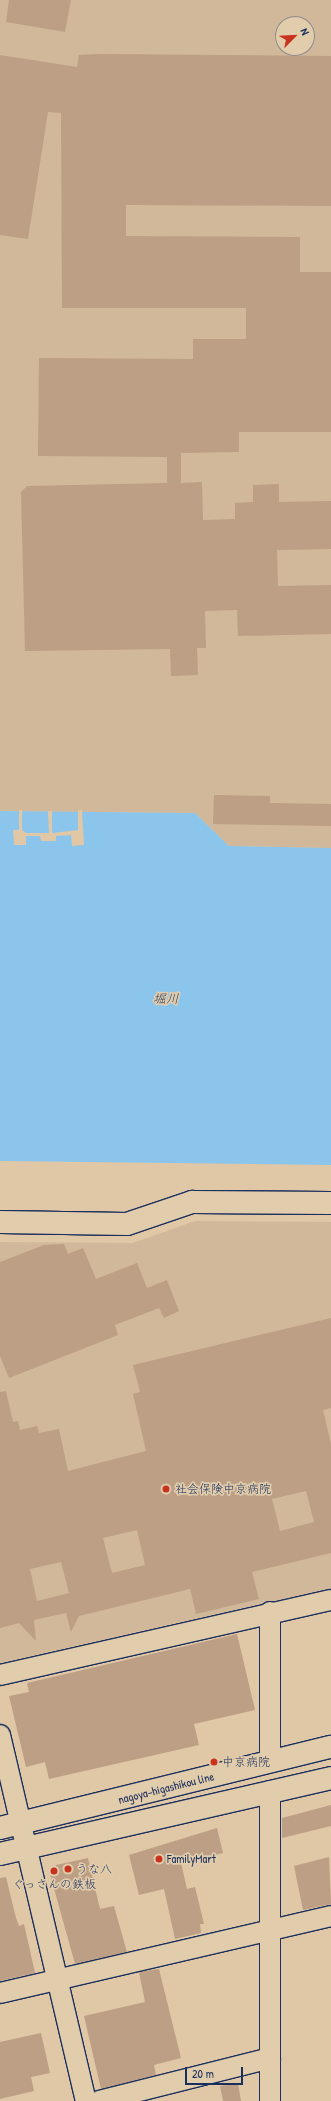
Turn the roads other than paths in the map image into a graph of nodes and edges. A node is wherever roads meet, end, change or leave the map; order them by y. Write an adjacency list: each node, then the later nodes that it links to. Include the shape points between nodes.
1 (331, 1203): 2 (main road, via 192,1202 127,1224)
2 (0, 1222)
3 (331, 1600): 4 (street)
4 (270, 1612): 5 (street); 8 (street)
5 (0, 1675)
6 (0, 1736): 11 (street)
7 (331, 1747): 8 (main road, nagoya-higashikou line)
8 (270, 1762): 11 (main road, nagoya-higashikou line)
9 (331, 1778): 10 (main road)
10 (270, 1791): 12 (main road); 15 (street)
11 (10, 1825): 12 (street)
12 (26, 1848): 13 (main road); 16 (street)
13 (0, 1854)
14 (331, 1916): 15 (street)
15 (270, 1929): 16 (street); 18 (street)
16 (57, 1981): 17 (street); 19 (street)
17 (0, 1993)
18 (270, 2058): 20 (street); 21 (street)
19 (86, 2101)
20 (99, 2101)
21 (270, 2101)

